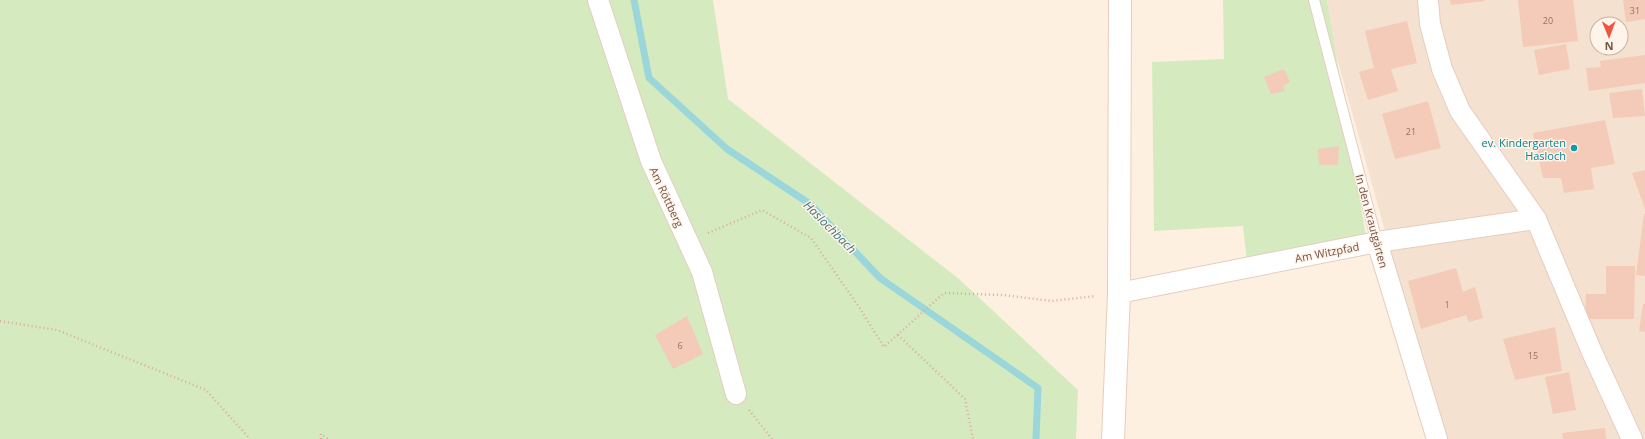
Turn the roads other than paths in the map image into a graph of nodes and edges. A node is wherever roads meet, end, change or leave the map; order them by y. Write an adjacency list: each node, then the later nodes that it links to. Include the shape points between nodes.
1 (598, 0): 8 (street, Am Röttberg, via 650,161 702,272)
2 (1120, 0): 7 (main road)
3 (1314, 0): 6 (lane, In den Krautgärten)
4 (1428, 0): 5 (street, via 1430,24 1442,69 1460,111)
5 (1536, 219): 6 (street, Am Witzpfad); 11 (street)
6 (1377, 242): 7 (street, Am Witzpfad); 10 (street, In den Krautgärten)
7 (1119, 293): 9 (main road)
8 (736, 394)
9 (1113, 439)
10 (1437, 439)
11 (1632, 439)

